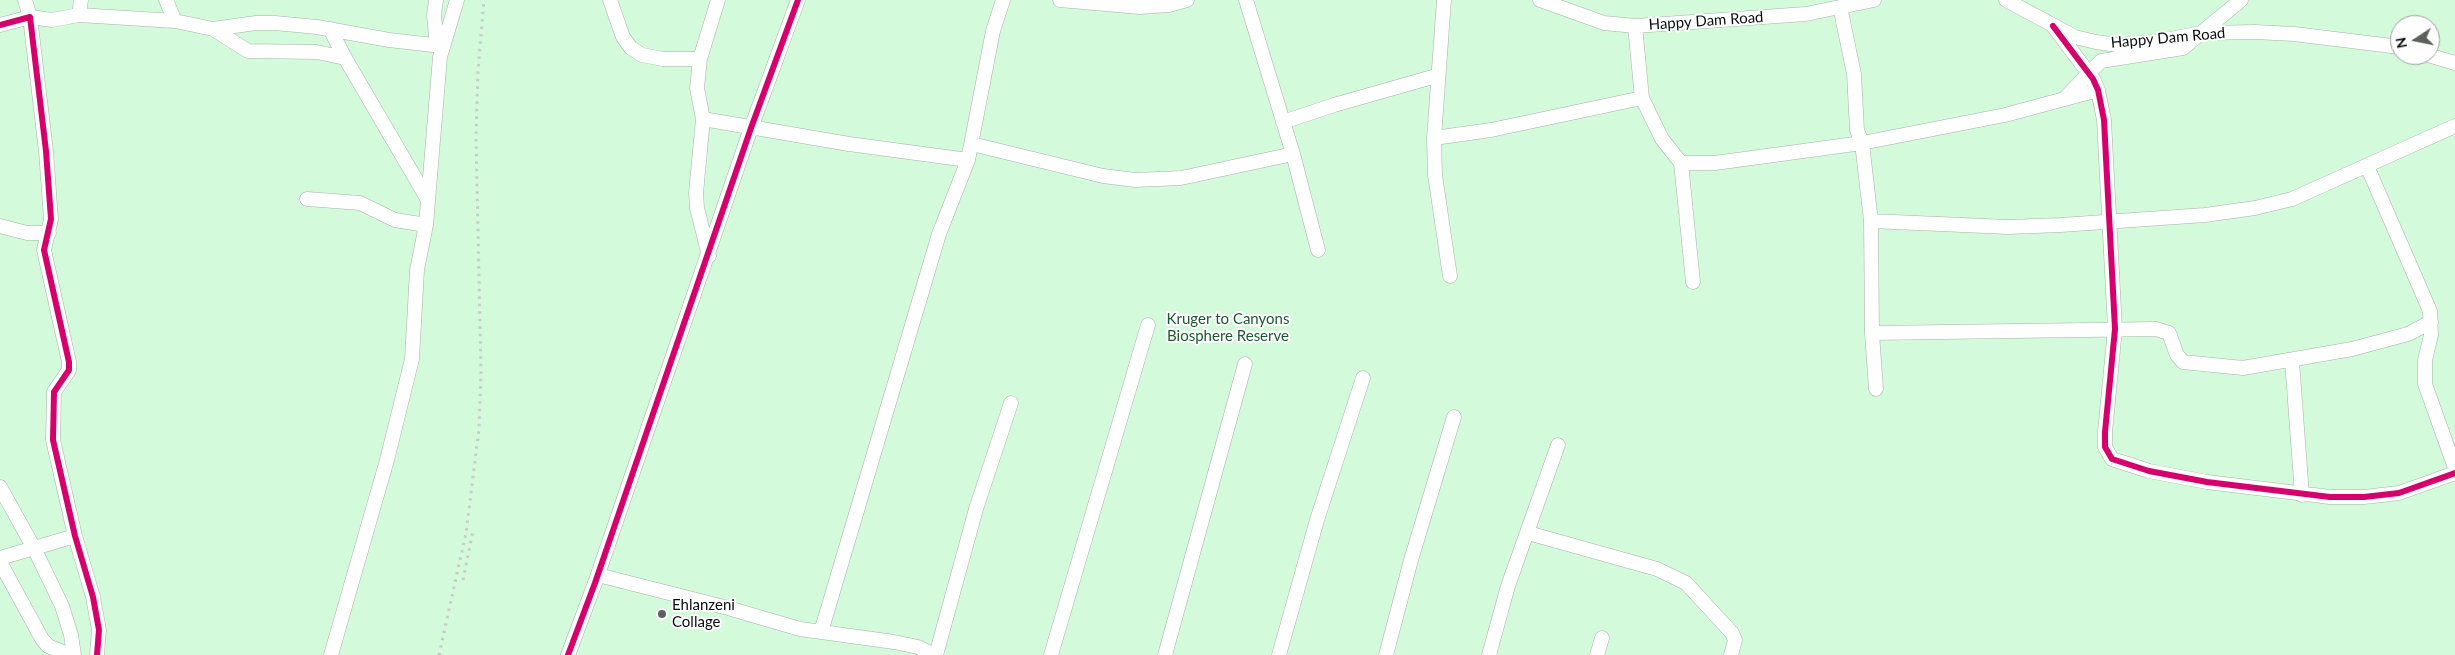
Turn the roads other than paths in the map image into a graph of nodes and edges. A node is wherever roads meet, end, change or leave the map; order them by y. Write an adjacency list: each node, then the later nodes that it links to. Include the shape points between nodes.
1 (25, 0): 20 (street)
2 (81, 0): 19 (street)
3 (166, 0): 21 (street)
4 (436, 0): 28 (street, via 434,22)
5 (457, 0): 28 (street)
6 (610, 0): 31 (street, via 623,37 631,48 642,55)
7 (718, 0): 31 (street)
8 (798, 0): 42 (street)
9 (1003, 0): 45 (street, via 993,31)
10 (1060, 0): 11 (street, via 1140,7)
11 (1187, 0)
12 (1246, 0): 40 (street)
13 (1444, 0): 35 (street)
14 (1540, 0): 23 (street, Happy Dam Road, via 1604,23)
15 (1874, 0): 18 (street, Happy Dam Road)
16 (2006, 0): 24 (street, Happy Dam Road)
17 (2241, 0): 27 (street)
18 (1840, 8): 23 (street, Happy Dam Road, via 1806,14); 44 (street, via 1849,43 1857,130)
19 (78, 15): 20 (street, via 52,20); 21 (street)
20 (30, 17): 22 (street); 56 (street, via 46,152 51,219)
21 (175, 21): 25 (street)
22 (0, 25)
23 (1634, 26): 37 (street)
24 (2053, 26): 27 (street, Happy Dam Road, via 2075,37 2118,45); 34 (street)
25 (212, 29): 26 (street, via 256,23); 30 (street, via 248,51 317,52)
26 (330, 29): 28 (street); 30 (street)
27 (2202, 33): 29 (street, Happy Dam Road, via 2294,34); 34 (street, via 2182,48 2107,59 2096,64)
28 (439, 46): 51 (street)
29 (2390, 46)
30 (345, 58): 51 (street)
31 (700, 59): 39 (street, via 697,98)
32 (2440, 59): 33 (street)
33 (2455, 63)
34 (2089, 73): 36 (street); 38 (street)
35 (1436, 76): 40 (street, via 1334,104); 43 (street)
36 (2098, 90): 38 (street); 53 (street, via 2107,150)
37 (1642, 98): 43 (street, via 1491,130); 48 (street, via 1662,139)
38 (2065, 98): 44 (street, via 2005,115)
39 (703, 119): 42 (street); 58 (street, via 696,193)
40 (1283, 122): 46 (street)
41 (2455, 126): 49 (street)
42 (751, 128): 47 (street); 58 (street)
43 (1434, 138): 59 (street, via 1435,175)
44 (1862, 143): 48 (street, via 1715,163); 52 (street)
45 (972, 144): 46 (street, via 1102,176 1135,180 1181,178); 47 (street)
46 (1293, 154): 57 (street)
47 (968, 160): 82 (street, via 939,234)
48 (1681, 163): 60 (street)
49 (2368, 166): 53 (street, via 2292,199 2255,208); 61 (street, via 2426,299)
50 (307, 199): 54 (street, via 360,203 395,220)
51 (428, 200): 54 (street)
52 (1871, 220): 53 (street, via 2008,226); 64 (street)
53 (2109, 221): 63 (street)
54 (426, 225): 87 (street, via 417,270 412,359 403,400)
55 (0, 226): 56 (street, via 27,233)
56 (49, 233): 77 (street, via 45,255 70,366 54,392 53,440)
57 (1318, 250)
58 (709, 256): 81 (street)
59 (1450, 276)
60 (1693, 282)
61 (2431, 322): 65 (street, via 2382,342); 72 (street, via 2425,384)
62 (1148, 326): 90 (street)
63 (2115, 329): 64 (street); 65 (street, via 2163,330 2171,336 2180,360 2190,363 2243,368); 75 (street, via 2104,432 2107,454 2112,459 2150,471)
64 (1872, 333): 68 (street)
65 (2292, 361): 75 (street)
66 (1245, 364): 91 (street)
67 (1363, 378): 92 (street, via 1316,520)
68 (1876, 389)
69 (1011, 403): 89 (street, via 976,508)
70 (1454, 417): 93 (street)
71 (1558, 445): 76 (street)
72 (2455, 468)
73 (2455, 473): 75 (street, via 2384,496)
74 (0, 487): 78 (street)
75 (2302, 495)
76 (1528, 533): 94 (street, via 1508,586); 96 (street, via 1657,569 1686,583 1732,633 1735,640)
77 (75, 536): 78 (street); 86 (street, via 93,597 99,630)
78 (35, 550): 79 (street); 85 (street, via 62,606)
79 (0, 558)
80 (0, 562): 84 (street, via 42,639 48,646)
81 (598, 575): 82 (street, via 800,630); 88 (street)
82 (821, 632): 89 (street, via 894,642)
83 (1602, 638): 95 (street)
84 (70, 655)
85 (74, 655)
86 (97, 655)
87 (331, 655)
88 (568, 655)
89 (935, 655)
90 (1051, 655)
91 (1165, 655)
92 (1280, 655)
93 (1386, 655)
94 (1489, 655)
95 (1597, 655)
96 (1731, 655)

